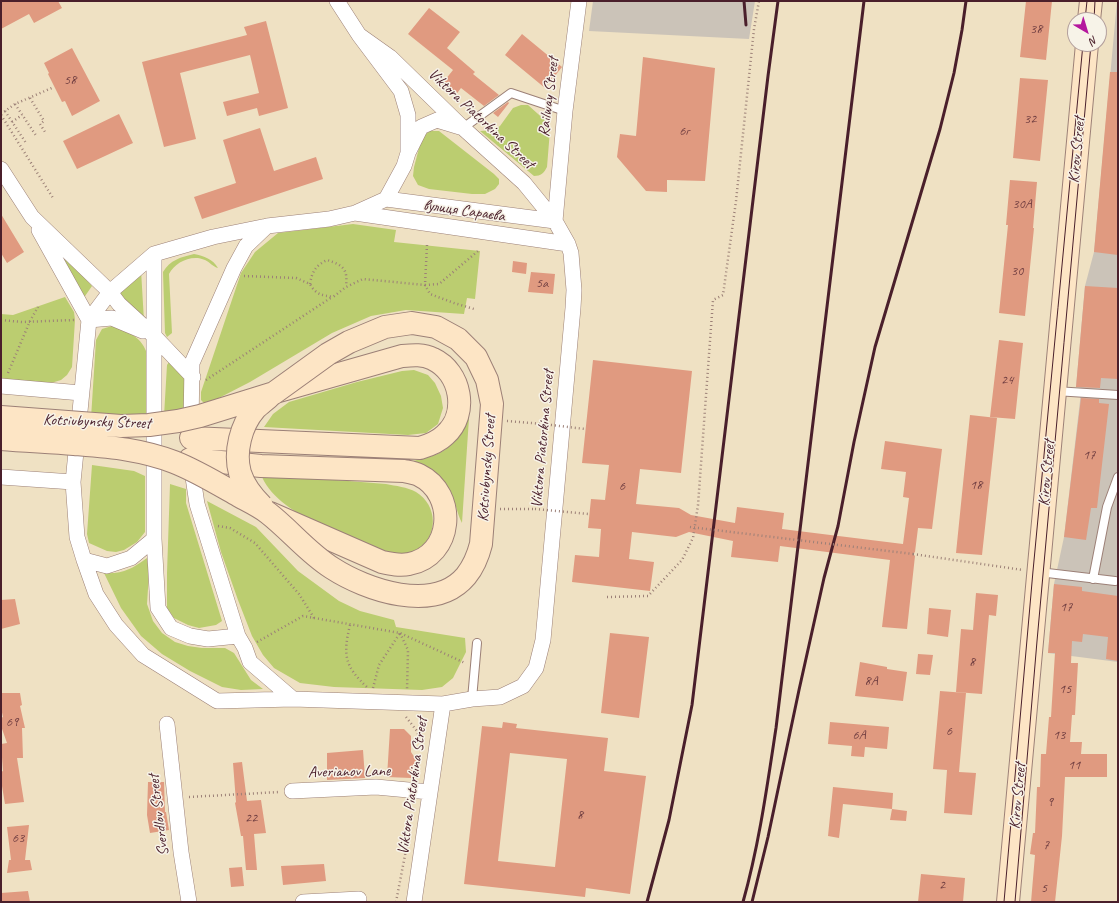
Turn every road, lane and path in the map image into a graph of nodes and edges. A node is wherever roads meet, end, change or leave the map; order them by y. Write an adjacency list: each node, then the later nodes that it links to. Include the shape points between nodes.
1 (337, 1): 6 (street, Viktora Piatorkina Street)
2 (579, 1): 12 (street, Railway Street)
3 (759, 1): 68 (path, via 723,294 713,300 698,505 693,538 682,560 648,596)
4 (1091, 1): 5 (street)
5 (1090, 12)
6 (360, 35): 16 (street, Viktora Piatorkina Street, via 390,57); 20 (street, via 401,91 408,115)
7 (1086, 52): 46 (street, Kirov Street)
8 (54, 87): 9 (path)
9 (30, 98): 10 (path); 17 (path, via 44,121 40,124)
10 (15, 104): 11 (path); 14 (path)
11 (5, 111): 13 (path); 15 (path)
12 (565, 111): 16 (lane, via 511,93); 26 (street, Railway Street)
13 (1, 114): 22 (path)
14 (22, 115): 15 (path); 18 (path)
15 (12, 122): 19 (path)
16 (463, 128): 20 (street, via 437,120 421,127); 26 (street, Viktora Piatorkina Street, via 524,183)
17 (45, 132)
18 (37, 137)
19 (26, 143)
20 (408, 153): 23 (street, via 404,166)
21 (1, 169): 25 (street)
22 (53, 198)
23 (386, 199): 24 (street); 26 (street)
24 (354, 214): 27 (street); 28 (street, вулиця Сараєва)
25 (32, 217): 36 (street); 41 (street)
26 (555, 221): 28 (street, Viktora Piatorkina Street)
27 (267, 226): 31 (street, via 213,237); 44 (street, via 246,246 192,362)
28 (568, 244): 77 (street, Viktora Piatorkina Street, via 574,290 573,308 543,640 536,668 523,686 500,697)
29 (427, 245): 34 (path)
30 (478, 251): 34 (path, via 440,284)
31 (154, 254): 36 (street); 43 (street)
32 (240, 276): 33 (path, via 296,278)
33 (310, 284): 35 (path, via 312,272 327,260 344,268 347,277); 37 (path, via 321,295)
34 (425, 285): 35 (path, via 363,279); 39 (path, via 430,294)
35 (346, 287): 37 (path)
36 (110, 292): 41 (street); 43 (street, via 119,304)
37 (333, 297): 44 (path)
38 (38, 306): 42 (path)
39 (474, 308)
40 (1, 320): 42 (path)
41 (89, 320): 42 (path); 43 (street, via 112,318); 47 (street)
42 (30, 321): 45 (path)
43 (154, 336): 44 (street); 63 (street)
44 (199, 379): 54 (street)
45 (2, 387): 47 (street)
46 (1055, 391): 49 (lane); 65 (street, Kirov Street)
47 (81, 392): 57 (street)
48 (274, 393): 50 (street, Kotsiubynsky Street, bridge, via 200,416 149,425 121,426); 51 (street, Kotsiubynsky Street, bridge, via 315,362 349,342 385,327 412,323 436,327 458,339 476,357 487,380 492,404); 54 (street, via 402,356 419,355 433,359 445,368 454,380 459,394 459,408 455,422 446,434 434,443 420,448); 59 (street, bridge, via 246,422 238,452 240,472 247,487)
49 (1118, 395)
50 (1, 417)
51 (491, 419): 52 (path, bridge); 58 (street, Kotsiubynsky Street, bridge)
52 (585, 429)
53 (1, 439): 59 (street, Kotsiubynsky Street, bridge, via 121,447 146,453 175,462)
54 (190, 449): 59 (street, via 261,466 404,471 419,475 432,483 441,495 446,510 446,525 442,538 424,559 411,564 397,565 382,562); 62 (street, via 197,504)
55 (1, 477): 57 (street)
56 (1118, 477): 66 (lane, via 1107,507)
57 (73, 482): 64 (street, via 77,537)
58 (484, 509): 59 (street, Kotsiubynsky Street, bridge, via 481,544 476,562 465,577 451,589 433,595 414,596 390,594 364,585 332,568); 60 (path, bridge, via 535,509)
59 (267, 512)
60 (589, 514)
61 (690, 527): 65 (path, bridge)
62 (205, 529): 69 (path, via 220,526 230,528 255,543 298,594); 72 (street)
63 (154, 539): 64 (street, via 131,558 107,566); 72 (street, via 158,608 171,628 190,636)
64 (84, 560): 76 (street, via 96,594 116,625 143,655 216,701)
65 (1038, 572): 66 (lane); 87 (street, Kirov Street)
66 (1093, 579): 67 (lane)
67 (1115, 582)
68 (607, 597)
69 (314, 618): 70 (path); 72 (path, via 303,616)
70 (350, 624): 71 (path); 71 (path, via 346,644 347,661 357,678 372,691 379,665)
71 (400, 633): 74 (path); 75 (path, via 408,650 408,690)
72 (241, 642): 76 (street, via 250,662)
73 (477, 643): 74 (lane)
74 (474, 667): 77 (lane)
75 (400, 690)
76 (293, 699): 78 (street)
77 (472, 699): 78 (street, Viktora Piatorkina Street)
78 (443, 704): 81 (street, Viktora Piatorkina Street)
79 (167, 724): 82 (street, Sverdlov Street)
80 (292, 791): 81 (street, Averianov Lane, via 376,787); 82 (path)
81 (430, 792): 86 (street, Viktora Piatorkina Street)
82 (176, 798): 84 (street, Sverdlov Street)
83 (359, 899): 85 (street)
84 (189, 902)
85 (303, 902)
86 (414, 902)
87 (1008, 902)

